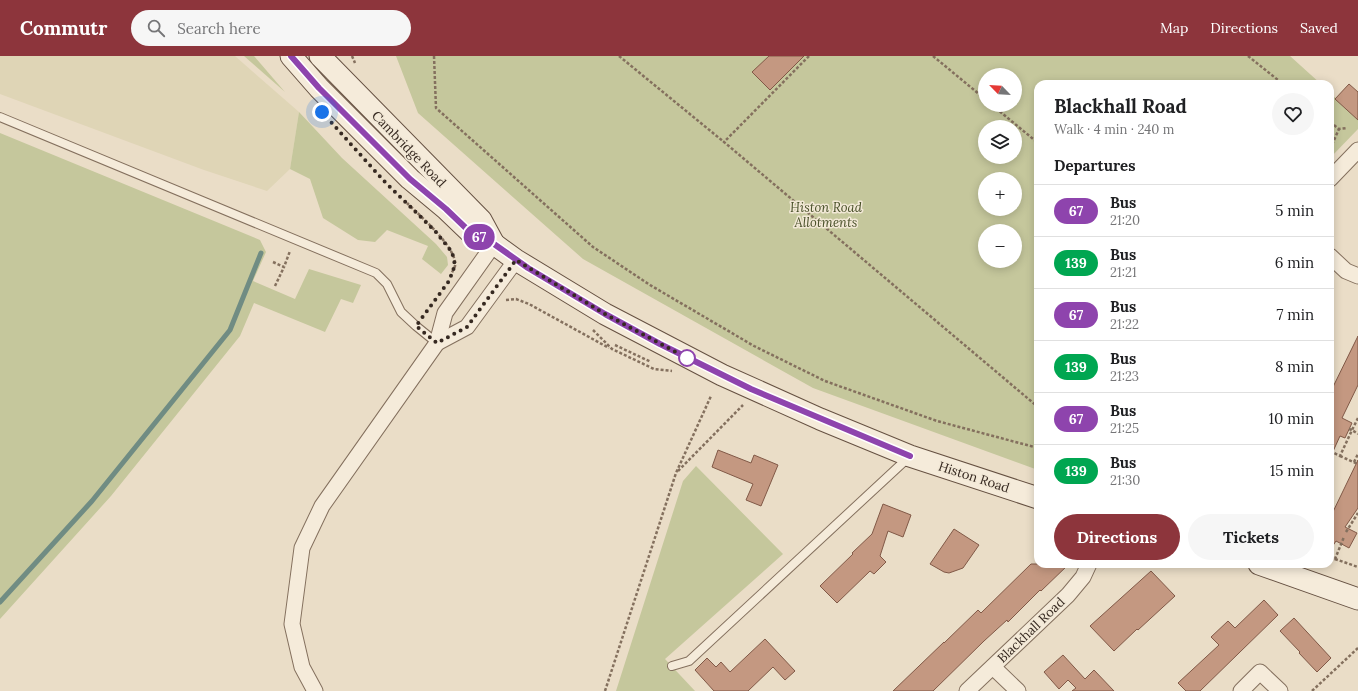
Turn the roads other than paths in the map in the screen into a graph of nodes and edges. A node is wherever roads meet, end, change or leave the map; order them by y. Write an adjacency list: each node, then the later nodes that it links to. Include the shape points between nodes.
1 (291, 56): 5 (main road, Cambridge Road)
2 (303, 56): 5 (main road)
3 (320, 56): 4 (main road, Cambridge Road)
4 (337, 64): 9 (main road, Cambridge Road, via 481,220)
5 (319, 88): 9 (main road, Cambridge Road, via 410,179 470,232)
6 (0, 117): 13 (lane, via 376,273 387,284 401,312)
7 (1358, 150): 8 (street)
8 (1334, 175)
9 (494, 244): 10 (main road, Cambridge Road); 13 (street, via 445,313)
10 (516, 260): 13 (street, via 467,327); 14 (main road, Cambridge Road, via 619,322 751,389)
11 (1334, 260): 12 (street, via 1346,271)
12 (1358, 276)
13 (437, 343): 21 (street, via 322,506 302,548 292,624 302,667)
14 (910, 456): 15 (main road, Histon Road); 19 (lane, via 689,660)
15 (1034, 497)
16 (1087, 568): 20 (street, Blackhall Road, via 1068,595)
17 (1270, 568): 18 (main road)
18 (1358, 599)
19 (672, 666)
20 (993, 667): 22 (street, Blackhall Road); 23 (street)
21 (315, 691)
22 (967, 691)
23 (1018, 691)
24 (1241, 691): 25 (street, via 1260,672)
25 (1280, 691)

